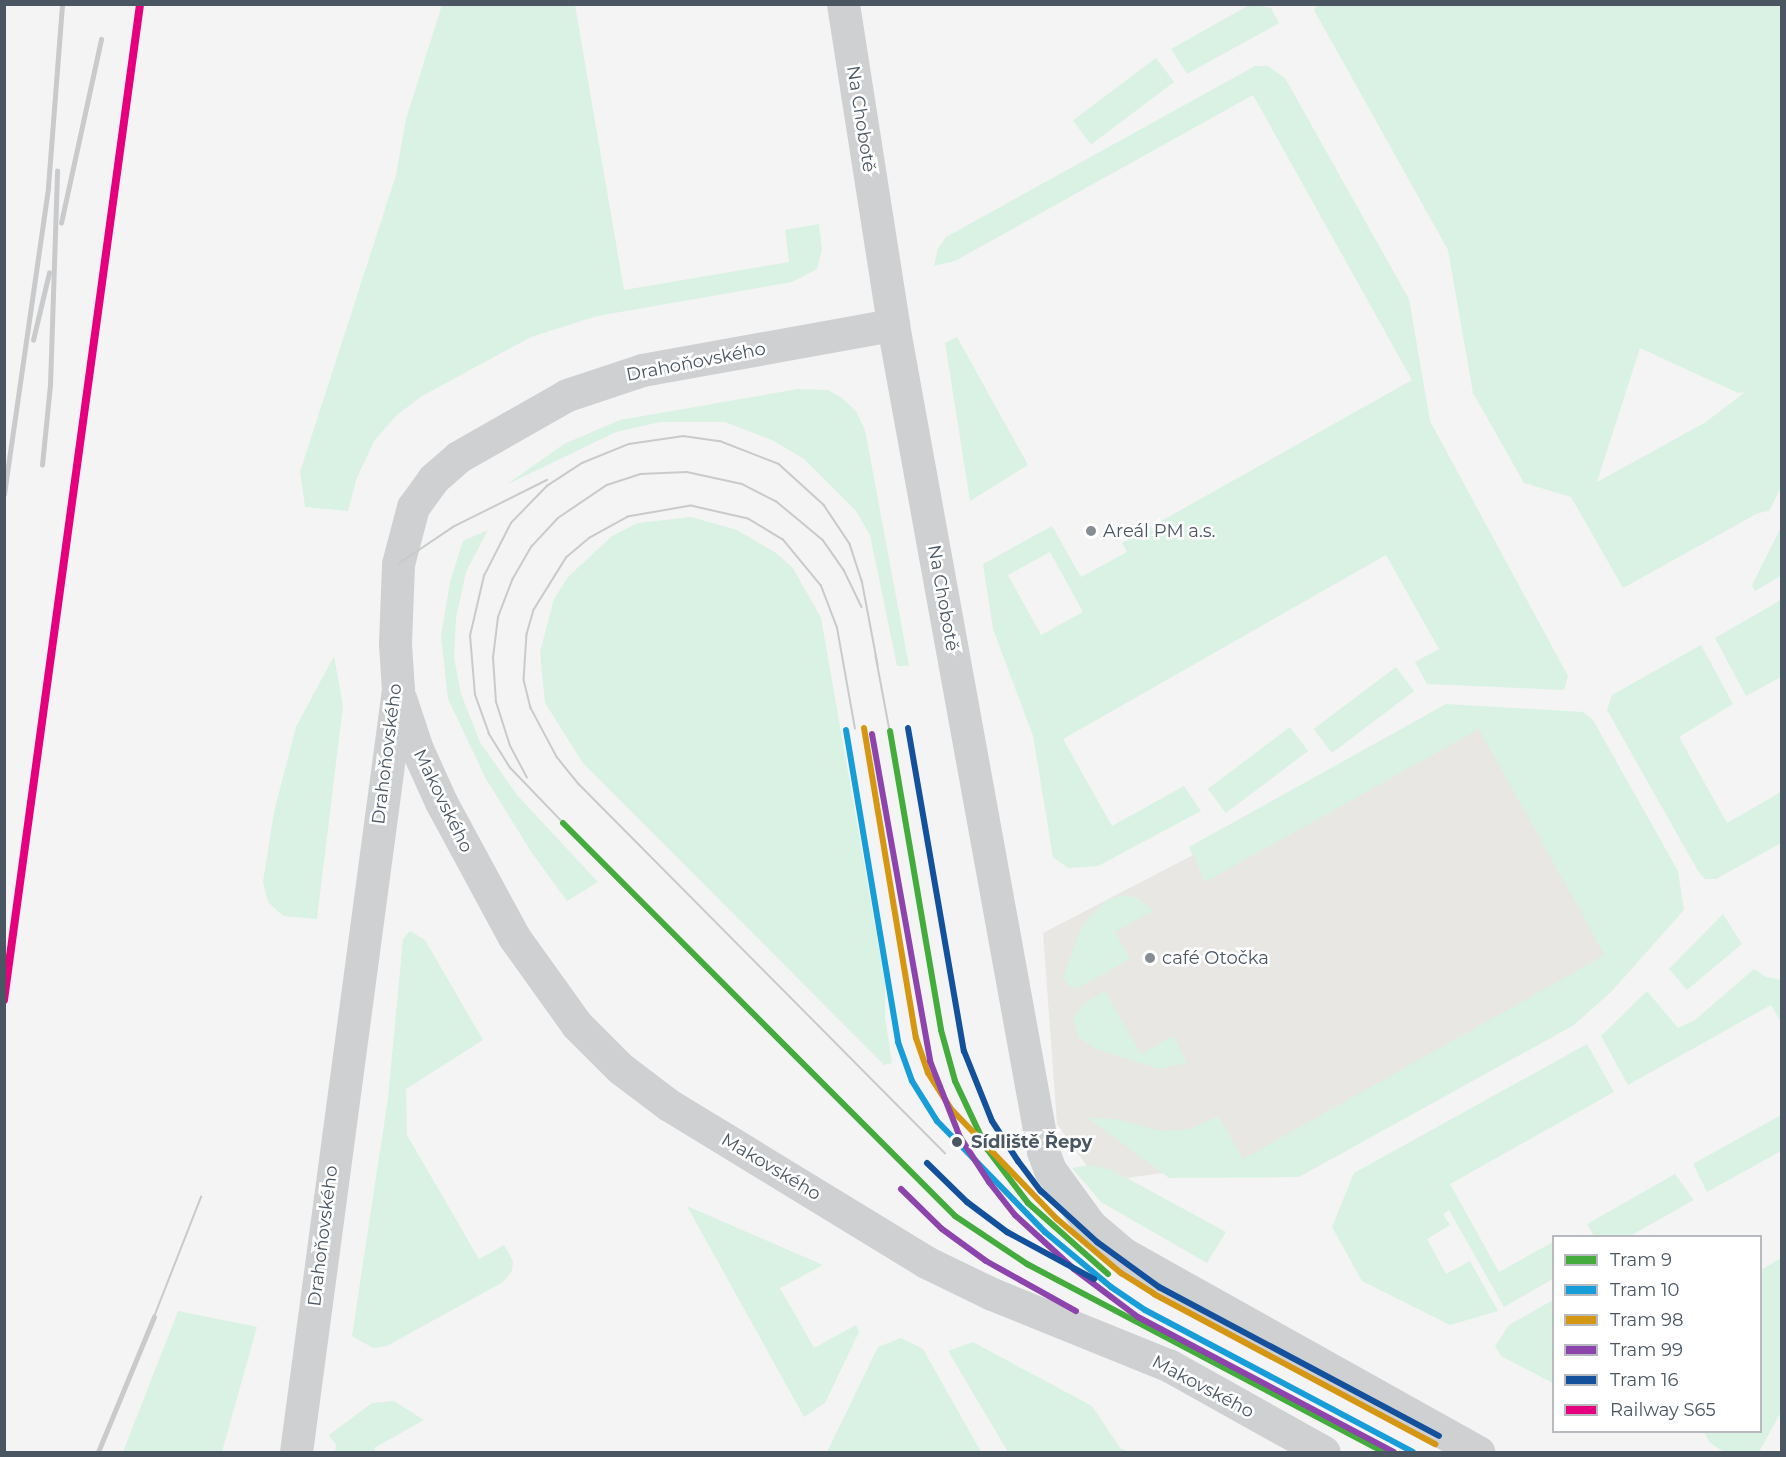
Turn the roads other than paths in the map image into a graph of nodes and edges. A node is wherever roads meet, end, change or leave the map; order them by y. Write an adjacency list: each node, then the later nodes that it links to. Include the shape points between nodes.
1 (843, 4): 2 (street, Na Chobotě)
2 (892, 325): 3 (street, Drahoňovského, via 642,370 567,395 458,457 433,479 414,507 404,538 398,564); 6 (street, Na Chobotě, via 1042,1151 1060,1186 1090,1225 1124,1254)
3 (398, 690): 4 (street, Drahoňovského); 5 (street, Makovského, via 431,781 514,937 577,1025 620,1068 669,1105 926,1262 993,1294 1170,1366)
4 (296, 1452)
5 (1324, 1452)
6 (1478, 1452)

